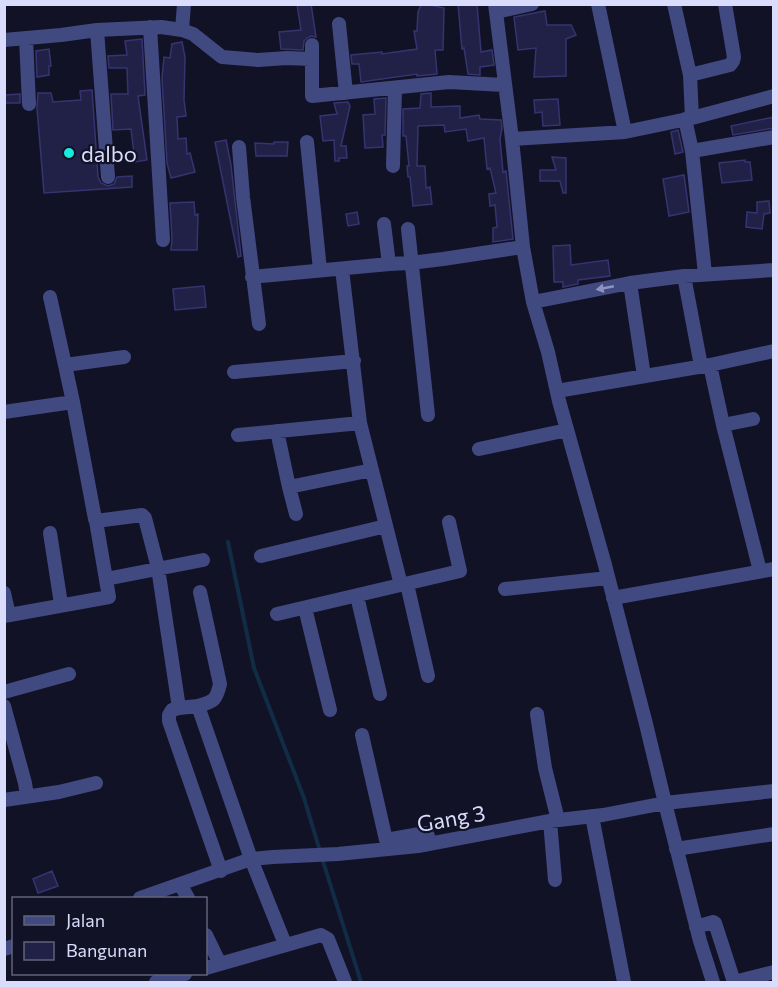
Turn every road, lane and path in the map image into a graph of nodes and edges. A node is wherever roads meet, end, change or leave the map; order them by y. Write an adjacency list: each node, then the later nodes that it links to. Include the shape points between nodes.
1 (184, 4): 10 (street)
2 (532, 4): 6 (street)
3 (598, 4): 20 (street)
4 (674, 4): 13 (street)
5 (725, 4): 13 (street, via 733,61)
6 (495, 8): 14 (street)
7 (339, 24): 16 (street)
8 (150, 27): 9 (street); 10 (street); 30 (street)
9 (97, 30): 11 (street); 27 (street)
10 (182, 30): 16 (street, via 222,57 258,60 311,52 312,96)
11 (26, 38): 12 (street); 18 (street)
12 (4, 40)
13 (690, 75): 19 (street)
14 (504, 85): 15 (street, via 449,82); 22 (street)
15 (395, 88): 16 (street); 26 (street)
16 (346, 93)
17 (774, 96): 19 (street)
18 (29, 104)
19 (689, 119): 20 (street); 25 (street)
20 (625, 132): 22 (street)
21 (774, 137): 25 (street)
22 (512, 139): 31 (street)
23 (307, 142): 35 (street)
24 (239, 147): 38 (street)
25 (692, 151): 37 (street)
26 (393, 166)
27 (108, 177)
28 (384, 224): 33 (street)
29 (408, 229): 32 (street)
30 (163, 240)
31 (523, 247): 32 (street); 42 (street)
32 (410, 263): 33 (street); 54 (street)
33 (389, 264): 34 (street)
34 (342, 269): 35 (street); 46 (street)
35 (320, 270): 38 (street)
36 (774, 270): 37 (street)
37 (705, 274): 39 (street)
38 (252, 276): 43 (street)
39 (684, 276): 40 (street); 48 (street)
40 (630, 283): 42 (street, one-way to 42); 50 (street)
41 (50, 297): 47 (street)
42 (532, 302): 51 (street)
43 (259, 324)
44 (774, 351): 48 (street)
45 (124, 357): 47 (street)
46 (354, 361): 49 (street); 56 (street)
47 (65, 365): 52 (street)
48 (706, 365): 50 (street); 57 (street)
49 (234, 372)
50 (644, 376): 51 (street)
51 (557, 391): 58 (street)
52 (73, 402): 53 (street); 65 (street)
53 (4, 412)
54 (428, 415)
55 (753, 419): 57 (street)
56 (360, 423): 59 (street); 62 (street)
57 (723, 426): 72 (street)
58 (567, 429): 61 (street); 73 (street)
59 (277, 431): 60 (street); 63 (street)
60 (238, 435)
61 (479, 449)
62 (372, 470): 63 (street); 67 (street)
63 (289, 487): 64 (street)
64 (296, 514)
65 (96, 520): 71 (street, via 144,516); 74 (street)
66 (449, 522): 75 (street, via 460,571)
67 (386, 526): 69 (street); 75 (street)
68 (50, 533): 81 (street)
69 (261, 556)
70 (203, 560): 71 (street)
71 (158, 568): 74 (street); 91 (street)
72 (767, 570): 80 (street)
73 (608, 578): 76 (street); 80 (street)
74 (106, 579): 81 (street, via 108,598)
75 (404, 585): 79 (street); 86 (street)
76 (505, 589)
77 (200, 592): 90 (street, via 220,684 218,696)
78 (4, 593): 84 (street)
79 (357, 596): 82 (street); 88 (street)
80 (613, 598): 99 (street)
81 (61, 604): 84 (street)
82 (305, 608): 83 (street); 92 (street)
83 (277, 614)
84 (7, 615)
85 (69, 674): 87 (street)
86 (428, 676)
87 (4, 692)
88 (380, 694)
89 (4, 706): 97 (street)
90 (198, 706): 91 (street); 105 (street)
91 (178, 708): 106 (street, via 172,710 169,721)
92 (330, 710)
93 (537, 714): 101 (street)
94 (362, 735): 103 (street, via 386,840 425,833)
95 (96, 783): 97 (street)
96 (774, 791): 99 (street, Gang 3)
97 (27, 796): 98 (street)
98 (4, 800)
99 (665, 803): 100 (street, Gang 3); 104 (street)
100 (591, 816): 101 (street, Gang 3); 120 (street)
101 (554, 820): 103 (street, Gang 3); 107 (street)
102 (774, 834): 104 (street)
103 (428, 843): 105 (street, Gang 3)
104 (676, 849): 111 (street)
105 (251, 859): 106 (street, Gang 3); 113 (street)
106 (221, 871): 108 (street, Gang 3)
107 (555, 880)
108 (180, 884): 109 (street, Gang 3); 110 (street)
109 (143, 897)
110 (187, 897)
111 (696, 927): 116 (street, via 715,923 734,982); 121 (street)
112 (207, 937): 114 (street)
113 (285, 944): 114 (street); 119 (street, via 325,936)
114 (220, 964): 115 (street)
115 (207, 968)
116 (774, 972)
117 (182, 975): 118 (street)
118 (156, 982)
119 (345, 982)
120 (624, 982)
121 (709, 982)

